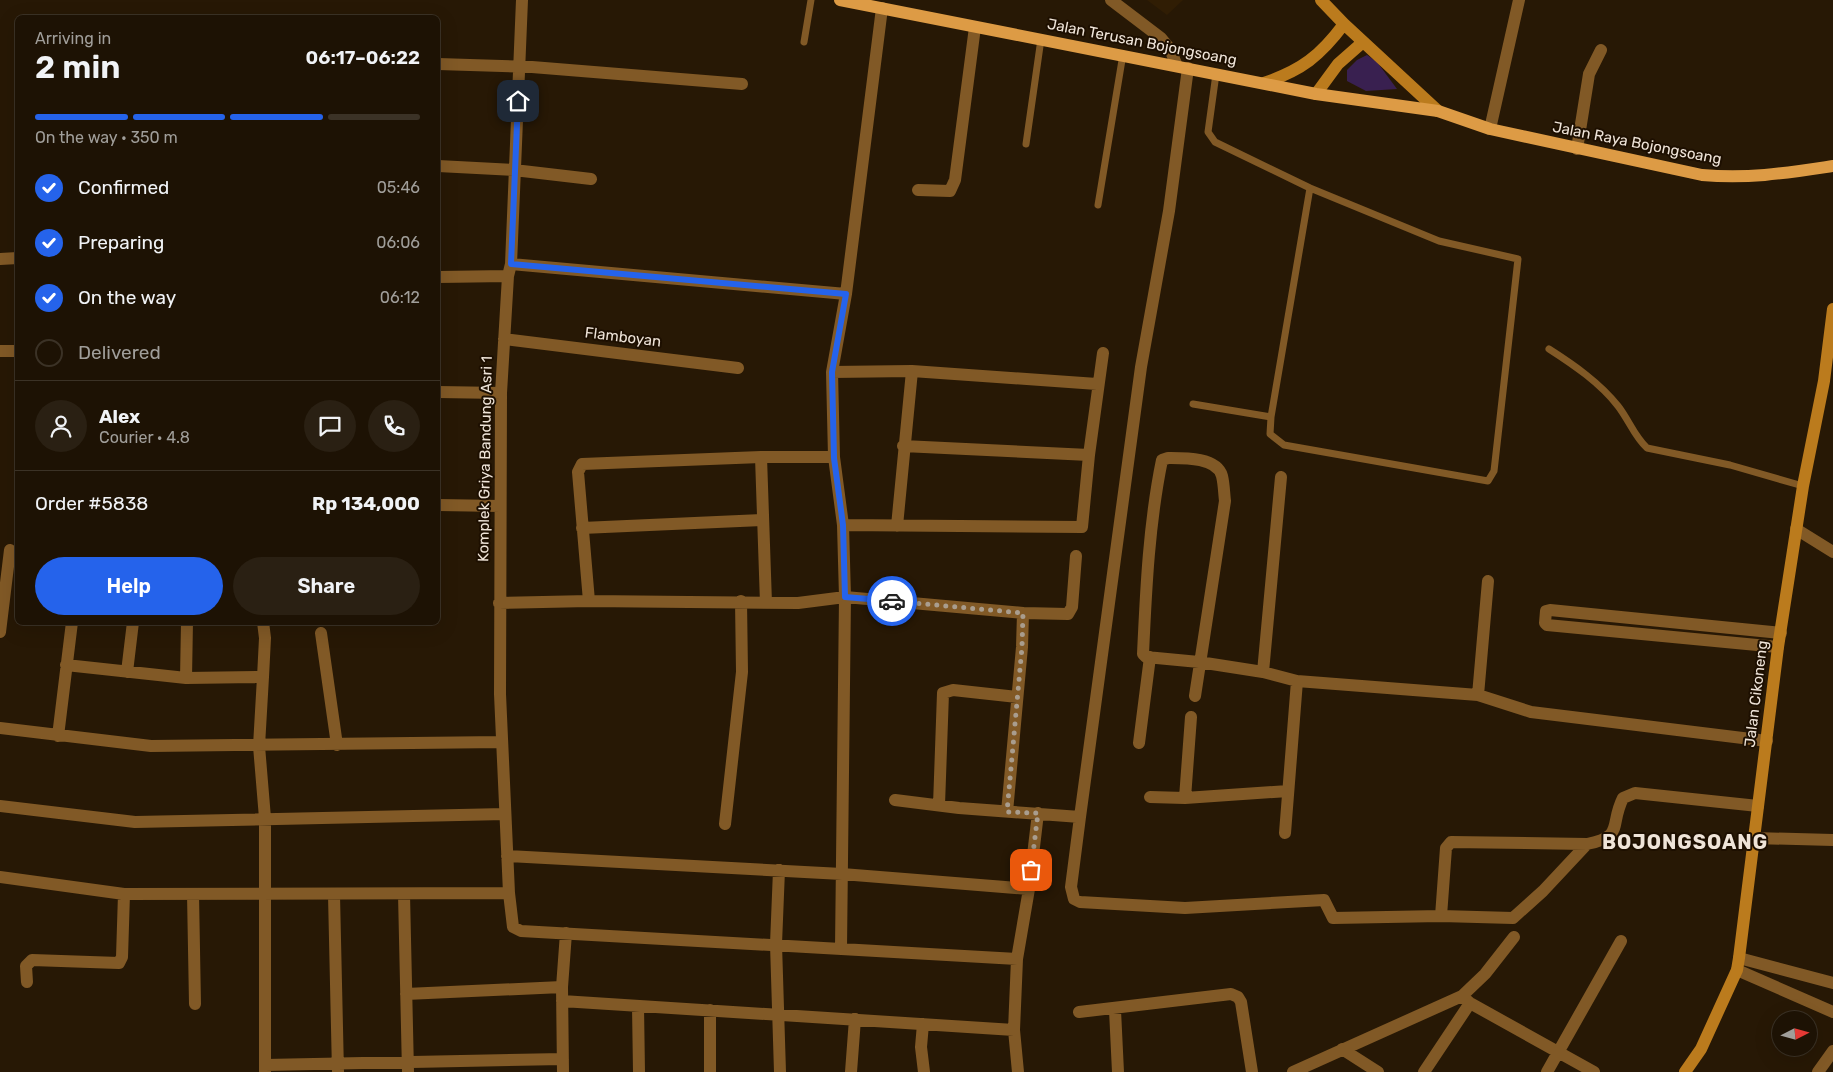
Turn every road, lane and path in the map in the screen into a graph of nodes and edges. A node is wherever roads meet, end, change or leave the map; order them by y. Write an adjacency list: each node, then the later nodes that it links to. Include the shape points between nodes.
1 (522, 0): 16 (street, Komplek Griya Bandung Asri 1)
2 (811, 0): 11 (lane)
3 (840, 0): 7 (main road, Jalan Terusan Bojongsoang)
4 (1111, 0): 17 (street, via 1164,42)
5 (1321, 0): 8 (street)
6 (1519, 0): 23 (street)
7 (882, 8): 9 (main road, Jalan Terusan Bojongsoang); 37 (street)
8 (1344, 24): 12 (street); 19 (street, via 1306,65)
9 (976, 27): 10 (main road, Jalan Terusan Bojongsoang); 31 (street, via 954,180 950,191)
10 (1041, 39): 14 (main road, Jalan Terusan Bojongsoang); 24 (lane)
11 (804, 42)
12 (1363, 42): 21 (street, via 1338,64); 22 (street)
13 (1601, 50): 25 (street, via 1589,74)
14 (1123, 54): 17 (main road, Jalan Terusan Bojongsoang); 32 (lane)
15 (440, 64): 16 (street)
16 (520, 66): 20 (street); 28 (street, Komplek Griya Bandung Asri 1)
17 (1182, 67): 18 (main road, Jalan Terusan Bojongsoang); 112 (street, via 1169,211 1141,367)
18 (1216, 74): 19 (main road, Jalan Terusan Bojongsoang); 30 (lane, via 1208,132 1210,138)
19 (1264, 83): 21 (main road, Jalan Terusan Bojongsoang)
20 (742, 84)
21 (1316, 94): 22 (main road, Jalan Terusan Bojongsoang)
22 (1438, 111): 23 (main road, Jalan Raya Bojongsoang)
23 (1490, 129): 25 (main road, Jalan Raya Bojongsoang)
24 (1026, 144)
25 (1577, 149): 27 (main road, Jalan Raya Bojongsoang, via 1663,168 1738,178)
26 (440, 166): 28 (street)
27 (1833, 166)
28 (514, 170): 29 (street); 35 (street, Komplek Griya Bandung Asri 1)
29 (591, 179)
30 (1310, 188): 51 (lane); 51 (lane, via 1439,241 1518,259 1494,471 1488,481 1284,445 1270,434)
31 (918, 190)
32 (1098, 205)
33 (15, 258): 34 (street)
34 (0, 259)
35 (509, 270): 36 (street); 37 (street); 39 (street, Komplek Griya Bandung Asri 1)
36 (440, 277)
37 (846, 294): 45 (street)
38 (1833, 309): 57 (street, Jalan Cikoneng, via 1824,380)
39 (504, 339): 44 (street, Flamboyan); 49 (street, Komplek Griya Bandung Asri 1)
40 (1550, 349): 57 (lane, via 1582,371 1618,405 1647,448)
41 (0, 351): 42 (street)
42 (15, 351)
43 (1102, 353): 47 (street)
44 (738, 368)
45 (832, 372): 46 (street); 55 (street)
46 (912, 372): 47 (street); 52 (street)
47 (1097, 384): 53 (street)
48 (440, 392): 49 (street)
49 (501, 393): 59 (street, Komplek Griya Bandung Asri 1)
50 (1193, 404): 51 (lane)
51 (1271, 417)
52 (903, 446): 53 (street); 62 (street)
53 (1089, 455): 62 (street, via 1082,527)
54 (761, 458): 55 (street); 60 (street); 63 (street, via 582,464 578,472)
55 (834, 458): 61 (street)
56 (1282, 477): 87 (street)
57 (1803, 486): 64 (street, Jalan Cikoneng)
58 (440, 505): 59 (street)
59 (500, 506): 72 (street, Komplek Griya Bandung Asri 1)
60 (762, 520): 63 (street); 73 (street)
61 (843, 525): 62 (street); 69 (street)
62 (897, 526)
63 (582, 528): 70 (street)
64 (1796, 529): 66 (street); 81 (street, Jalan Cikoneng)
65 (10, 550): 79 (street)
66 (1833, 552)
67 (1076, 556): 74 (street, via 1072,607 1068,614)
68 (1488, 581): 91 (street)
69 (845, 597): 73 (street); 74 (street); 121 (street)
70 (589, 600): 71 (street); 72 (street)
71 (740, 602): 73 (street); 114 (street, via 742,672)
72 (499, 603): 98 (street, Komplek Griya Bandung Asri 1)
73 (766, 603)
74 (1023, 613): 93 (street)
75 (72, 625): 85 (street)
76 (133, 625): 86 (street)
77 (187, 625): 88 (street)
78 (263, 625): 89 (street)
79 (0, 632)
80 (321, 633): 100 (street)
81 (1780, 633): 82 (street, Jalan Cikoneng); 82 (street, via 1550,610 1546,611 1544,623)
82 (1778, 647): 97 (street, Jalan Cikoneng)
83 (1150, 657): 84 (street); 84 (street, via 1142,654 1145,599 1162,460 1192,459 1216,467 1222,474 1225,501); 99 (street)
84 (1199, 662): 87 (street); 92 (street)
85 (66, 665): 86 (street); 96 (street)
86 (127, 672): 88 (street)
87 (1263, 672): 90 (street)
88 (186, 678): 89 (street)
89 (263, 678): 101 (street)
90 (1297, 680): 91 (street); 102 (street)
91 (1478, 695): 97 (street, via 1531,712)
92 (1195, 696)
93 (1017, 697): 106 (street, via 953,690 943,693); 109 (street)
94 (1191, 717): 104 (street)
95 (0, 728): 96 (street)
96 (58, 736): 101 (street, via 151,746)
97 (1767, 741): 108 (street, Jalan Cikoneng)
98 (502, 742): 100 (street); 111 (street, Komplek Griya Bandung Asri 1)
99 (1139, 743)
100 (337, 745): 101 (street)
101 (259, 746): 113 (street)
102 (1288, 792): 104 (street); 115 (street)
103 (1150, 797): 104 (street)
104 (1185, 798)
105 (895, 800): 106 (street)
106 (940, 805): 109 (street)
107 (0, 806): 113 (street, via 135,822)
108 (1758, 806): 116 (street, Jalan Cikoneng); 118 (street, via 1635,792 1623,798 1609,838)
109 (1007, 812): 110 (street)
110 (1038, 813): 112 (street); 123 (street)
111 (505, 814): 113 (street); 119 (street, Komplek Griya Bandung Asri 1)
112 (1080, 817): 130 (street, via 1071,887 1074,899 1080,902 1185,908 1324,900 1333,918)
113 (265, 818): 128 (street)
114 (725, 824)
115 (1285, 833)
116 (1754, 838): 117 (street); 137 (street, Jalan Cikoneng)
117 (1833, 840)
118 (1587, 844): 130 (street, via 1513,918); 130 (street, via 1451,842 1446,848)
119 (507, 856): 120 (street); 124 (street, Komplek Griya Bandung Asri 1)
120 (779, 870): 121 (street); 134 (street)
121 (842, 874): 123 (street); 135 (street)
122 (0, 877): 125 (street)
123 (1029, 889): 136 (street)
124 (509, 893): 127 (street); 131 (street, Komplek Griya Bandung Asri 1, via 513,927 521,931)
125 (124, 894): 126 (street); 138 (street, via 122,957 119,963 32,960 26,966)
126 (193, 894): 128 (street); 144 (street)
127 (404, 894): 129 (street); 141 (street)
128 (266, 895): 129 (street); 160 (street)
129 (334, 895): 158 (street)
130 (1441, 916)
131 (566, 933): 134 (street); 140 (street)
132 (1514, 937): 142 (street)
133 (1621, 941): 156 (street)
134 (776, 944): 135 (street); 150 (street)
135 (840, 948): 136 (street)
136 (1017, 959): 153 (street)
137 (1738, 964): 139 (street); 149 (street); 174 (street, Jalan Cikoneng, via 1701,1049)
138 (27, 982)
139 (1833, 983)
140 (562, 987): 141 (street); 143 (street)
141 (406, 994): 159 (street)
142 (1466, 1000): 154 (street); 156 (street); 171 (street)
143 (562, 1001): 145 (street); 157 (street)
144 (195, 1004)
145 (638, 1006): 146 (street); 161 (street)
146 (710, 1010): 150 (street); 162 (street)
147 (1115, 1010): 148 (street); 167 (street); 168 (street, via 1231,994 1238,997)
148 (1079, 1012)
149 (1833, 1012)
150 (779, 1015): 151 (street); 163 (street)
151 (855, 1019): 152 (street); 164 (street)
152 (922, 1024): 153 (street); 165 (street)
153 (1014, 1030): 166 (street)
154 (1342, 1049): 169 (street); 170 (street)
155 (1833, 1051): 175 (street)
156 (1558, 1053): 172 (street); 173 (street)
157 (563, 1066): 159 (street)
158 (338, 1068): 159 (street); 160 (street)
159 (408, 1068)
160 (265, 1069)
161 (639, 1072)
162 (710, 1072)
163 (780, 1072)
164 (851, 1072)
165 (924, 1072)
166 (1018, 1072)
167 (1118, 1072)
168 (1252, 1072)
169 (1293, 1072)
170 (1378, 1072)
171 (1424, 1072)
172 (1547, 1072)
173 (1594, 1072)
174 (1685, 1072)
175 (1818, 1072)

